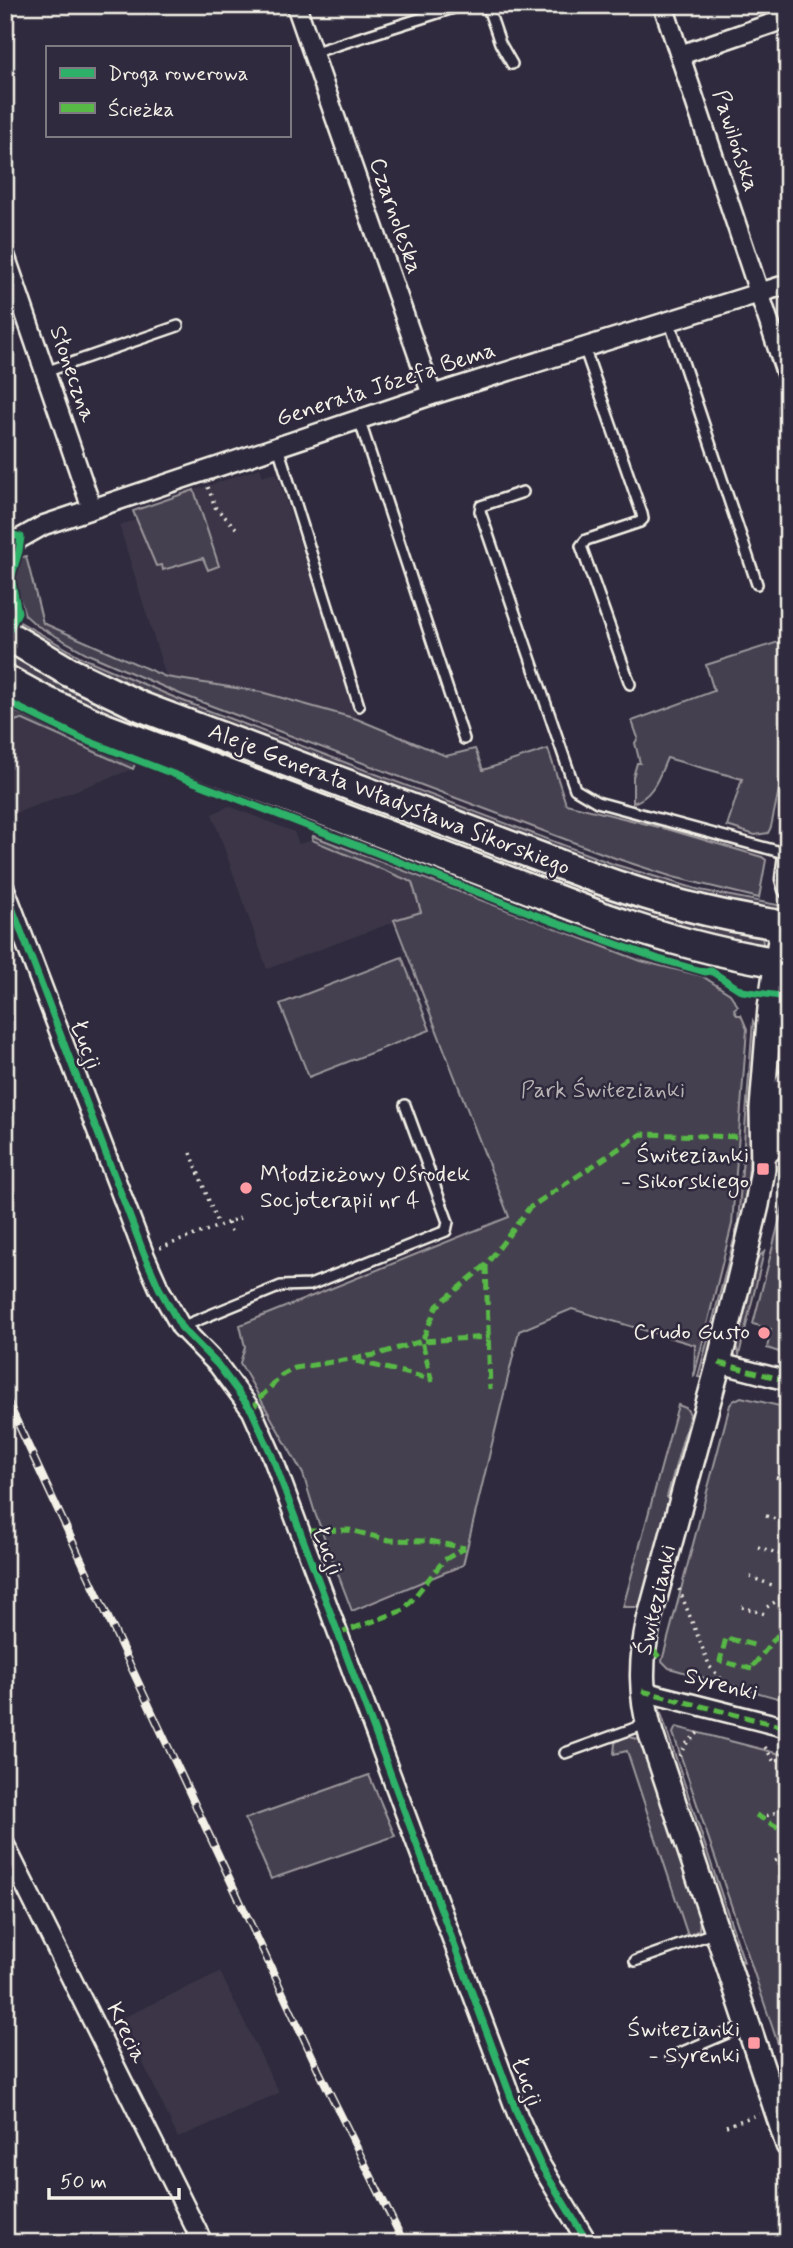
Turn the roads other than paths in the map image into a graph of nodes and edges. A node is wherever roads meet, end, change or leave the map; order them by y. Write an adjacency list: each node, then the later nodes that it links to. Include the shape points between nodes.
1 (296, 5): 6 (street, Czarnoleska)
2 (463, 5): 6 (lane)
3 (487, 5): 8 (lane)
4 (663, 5): 7 (street, Pawilońska)
5 (788, 18): 7 (street)
6 (312, 53): 17 (street, Czarnoleska)
7 (680, 55): 11 (street, Pawilońska)
8 (512, 64)
9 (5, 255): 15 (street, Słoneczna)
10 (788, 284): 11 (street, Generała Józefa Bema)
11 (760, 293): 12 (street, Generała Józefa Bema); 16 (street)
12 (669, 320): 14 (street, Generała Józefa Bema); 23 (lane)
13 (178, 326): 15 (lane)
14 (584, 347): 17 (street, Generała Józefa Bema); 26 (lane, via 643,519 586,540 581,546)
15 (45, 372): 21 (street, Słoneczna)
16 (788, 379)
17 (432, 395): 18 (street, Generała Józefa Bema)
18 (359, 419): 19 (street, Generała Józefa Bema); 28 (lane)
19 (278, 447): 21 (street, Generała Józefa Bema); 27 (lane)
20 (523, 492): 29 (lane, via 481,506 480,511 575,789 597,802)
21 (92, 509): 22 (street, Generała Józefa Bema, via 44,525)
22 (5, 547)
23 (757, 584)
24 (5, 634): 32 (main road, Aleje Generała Władysława Sikorskiego, via 69,672 177,721 630,891)
25 (5, 679): 33 (main road, Aleje Generała Władysława Sikorskiego, via 104,729 590,912 679,941)
26 (630, 684)
27 (359, 706)
28 (464, 739)
29 (788, 854): 30 (street)
30 (788, 888)
31 (5, 889): 37 (street, Łucji, via 144,1254)
32 (785, 926): 33 (street, Świtezianki)
33 (782, 963): 36 (street, Świtezianki, via 762,1109)
34 (788, 1081): 36 (street, Świtezianki)
35 (405, 1105): 37 (lane, via 448,1222 446,1231 310,1285 281,1286)
36 (762, 1169): 38 (street, Świtezianki, via 750,1243)
37 (181, 1327): 51 (street, Łucji, via 252,1410 518,2116 540,2164)
38 (719, 1363): 39 (street); 40 (street, Świtezianki, via 649,1620)
39 (788, 1381)
40 (642, 1690): 41 (street, Świtezianki); 42 (street, Syrenki)
41 (648, 1724): 43 (lane); 45 (street, Świtezianki)
42 (788, 1728)
43 (565, 1753)
44 (5, 1845): 50 (street, Krecia)
45 (716, 1931): 46 (lane); 47 (street, Świtezianki)
46 (635, 1961)
47 (748, 2024): 48 (lane); 49 (street, Świtezianki)
48 (671, 2057)
49 (788, 2145)
50 (203, 2243)
51 (588, 2243)

